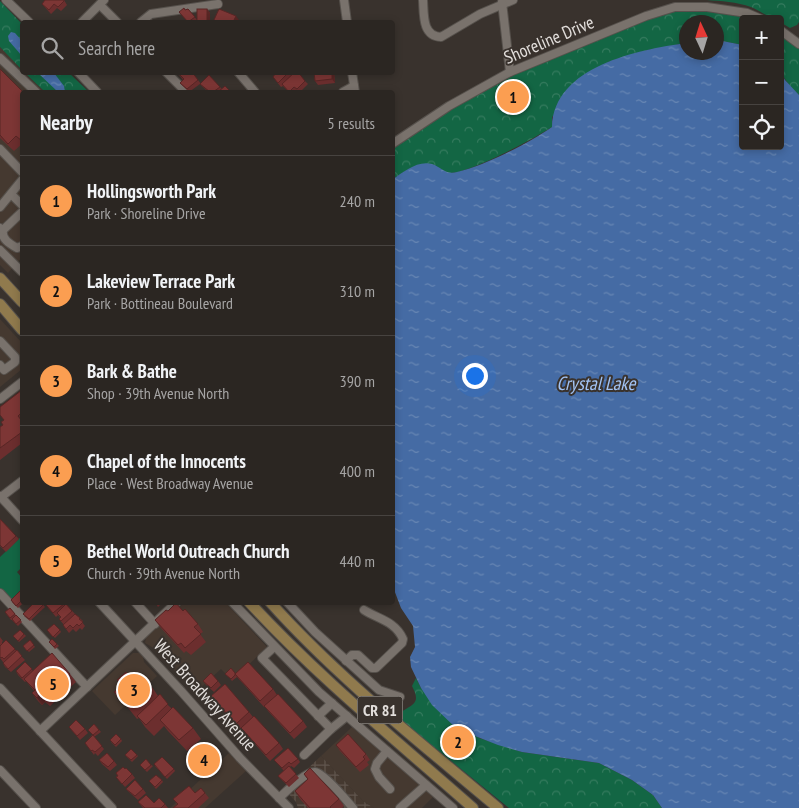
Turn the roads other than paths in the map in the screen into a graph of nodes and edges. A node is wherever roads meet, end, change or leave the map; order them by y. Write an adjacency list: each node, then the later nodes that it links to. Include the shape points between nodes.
1 (6, 0): 10 (street)
2 (344, 0): 14 (street)
3 (423, 0): 6 (street, via 425,25 429,33 441,37)
4 (513, 0): 6 (street)
5 (102, 2): 11 (street); 12 (street)
6 (502, 2): 18 (street)
7 (674, 3): 9 (street, Shoreline Drive); 18 (street, Shoreline Drive)
8 (218, 4): 13 (street, via 151,14)
9 (752, 15)
10 (27, 20)
11 (84, 20)
12 (116, 20)
13 (144, 20)
14 (347, 20)
15 (784, 32): 16 (street)
16 (798, 39)
17 (0, 58): 24 (street)
18 (510, 72): 28 (street, Shoreline Drive, via 449,106)
19 (81, 75): 25 (street)
20 (169, 75): 26 (street)
21 (241, 75): 27 (street)
22 (353, 75): 23 (street)
23 (355, 89)
24 (34, 90)
25 (95, 90)
26 (184, 90)
27 (253, 90)
28 (395, 142)
29 (0, 150): 30 (street)
30 (20, 170)
31 (20, 182): 32 (street)
32 (10, 194): 33 (street); 34 (street)
33 (20, 203)
34 (0, 207)
35 (20, 214): 36 (street)
36 (1, 229): 37 (street, via 10,244)
37 (20, 247)
38 (0, 250): 39 (street)
39 (20, 270)
40 (0, 278): 41 (main road)
41 (20, 300)
42 (0, 304): 43 (main road)
43 (20, 328)
44 (0, 341): 45 (street, via 16,357 15,362)
45 (1, 370)
46 (20, 383): 47 (street)
47 (0, 398)
48 (20, 483): 49 (street)
49 (1, 497): 50 (street)
50 (20, 518)
51 (0, 593): 64 (street)
52 (102, 605): 61 (street, West Broadway Avenue)
53 (138, 605): 60 (street)
54 (174, 605): 60 (street)
55 (235, 605): 62 (street)
56 (252, 605): 84 (main road, CR 81, via 346,698)
57 (273, 605): 85 (main road, CR 81, via 371,702)
58 (290, 605): 63 (street)
59 (364, 610): 63 (street, via 396,628 402,643 376,668 358,655 352,655)
60 (155, 624): 61 (street)
61 (136, 642): 64 (street); 77 (street, West Broadway Avenue)
62 (274, 647): 67 (street); 68 (street, via 262,658)
63 (346, 661): 66 (street, via 379,690)
64 (88, 687): 71 (street)
65 (0, 688): 71 (street)
66 (400, 696)
67 (332, 704): 68 (street); 69 (street)
68 (318, 716): 70 (street)
69 (347, 716): 70 (street); 72 (street)
70 (331, 730): 73 (street)
71 (40, 731): 79 (street)
72 (387, 751): 75 (street); 76 (street, via 375,769)
73 (304, 755)
74 (0, 770): 78 (street)
75 (426, 785): 82 (street); 83 (street)
76 (390, 789)
77 (279, 798): 80 (street, West Broadway Avenue); 81 (street, via 302,778 315,772)
78 (36, 808)
79 (112, 808)
80 (289, 808)
81 (353, 808)
82 (400, 808)
83 (454, 808)
84 (473, 808)
85 (498, 808)

